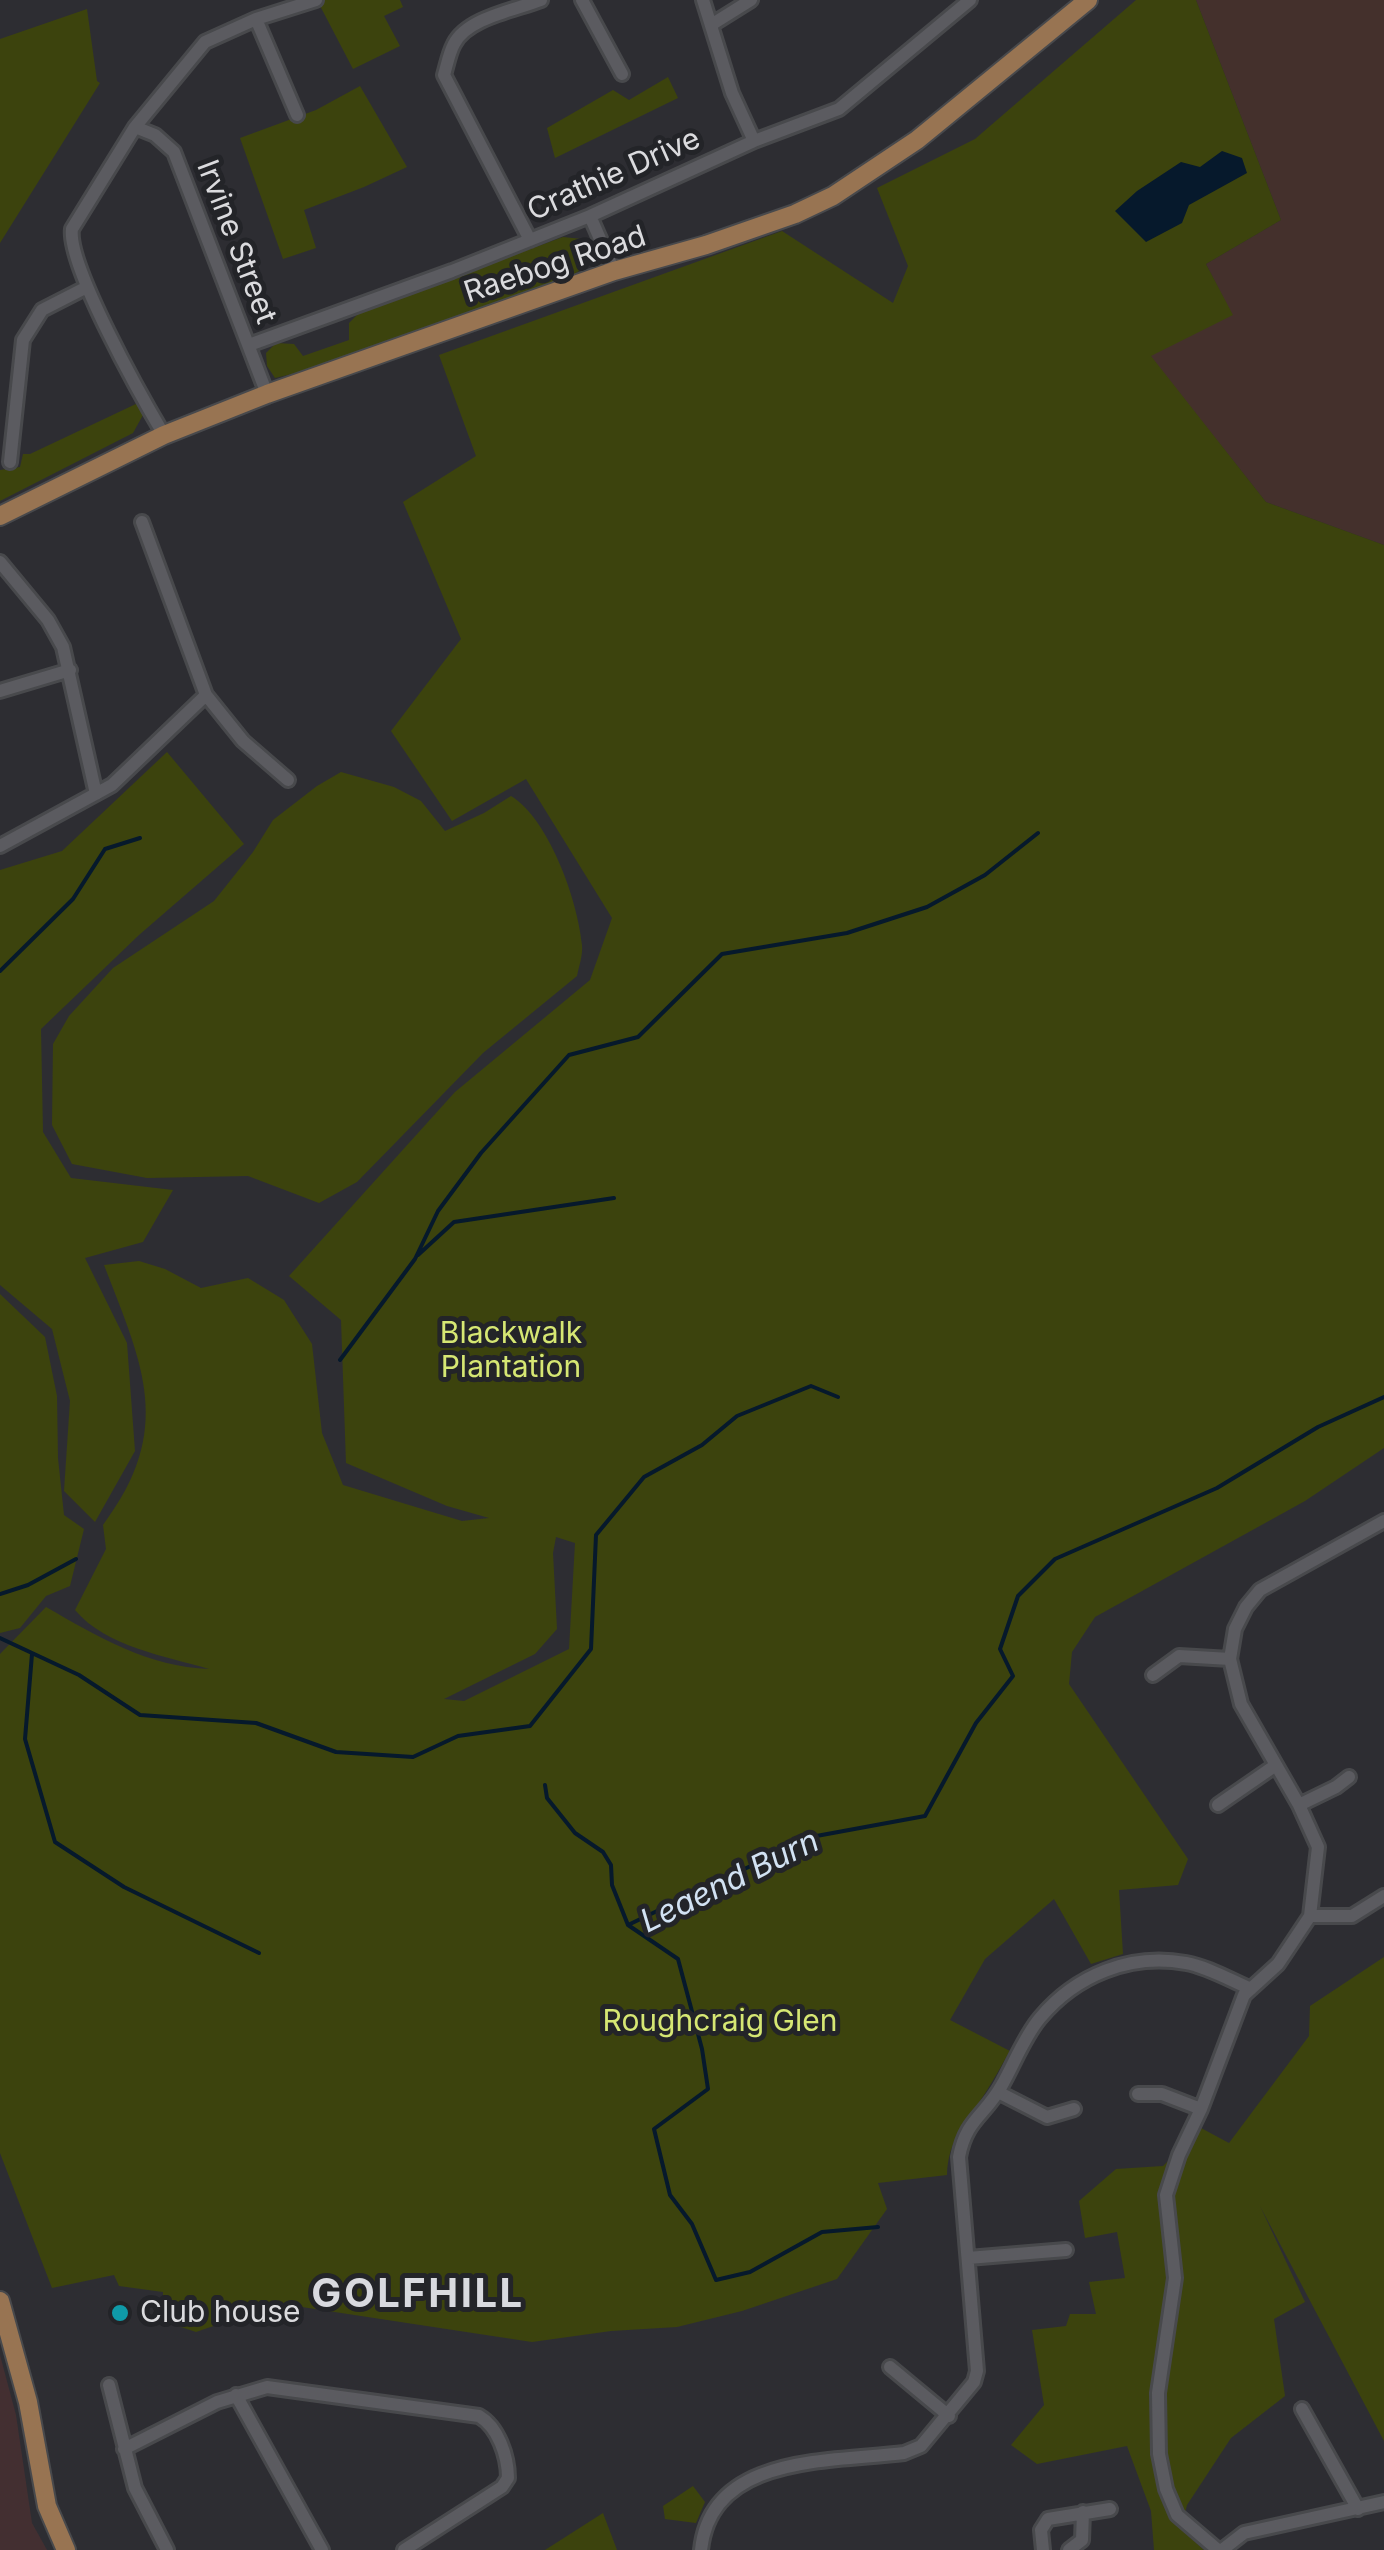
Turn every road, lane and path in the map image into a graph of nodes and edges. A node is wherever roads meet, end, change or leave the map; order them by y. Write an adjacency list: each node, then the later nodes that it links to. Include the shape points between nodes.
1 (316, 0): 8 (street)
2 (541, 0): 15 (street, via 462,33 444,75)
3 (582, 0): 10 (street)
4 (702, 0): 9 (street)
5 (751, 0): 9 (street)
6 (970, 0): 13 (street, Crathie Drive, via 838,109)
7 (1088, 0): 16 (main road, Raebog Road, via 916,140 833,196 706,245)
8 (256, 19): 11 (street); 12 (street, via 205,42)
9 (711, 24): 13 (street)
10 (622, 74)
11 (297, 114)
12 (135, 127): 17 (street, via 72,228 71,247); 18 (street, Irvine Street, via 174,152)
13 (754, 141): 14 (street, Crathie Drive)
14 (590, 216): 15 (street, Crathie Drive); 16 (street)
15 (530, 240): 18 (street, Crathie Drive)
16 (614, 271): 19 (main road, Raebog Road)
17 (87, 287): 20 (street); 21 (street, via 42,310 23,340)
18 (249, 345): 19 (street, Irvine Street)
19 (267, 394): 20 (main road, Raebog Road)
20 (164, 434): 22 (main road, Raebog Road)
21 (10, 462)
22 (0, 516)
23 (142, 522): 27 (street)
24 (0, 562): 25 (street, via 48,620)
25 (70, 670): 26 (street); 29 (street)
26 (0, 691)
27 (206, 695): 28 (street, via 243,741); 29 (street)
28 (288, 780)
29 (96, 794): 30 (street)
30 (0, 846)
31 (1384, 1521): 32 (street, via 1260,1590 1235,1630)
32 (1230, 1659): 33 (street, via 1178,1656); 34 (street, via 1241,1704)
33 (1154, 1675)
34 (1276, 1764): 36 (street); 37 (street)
35 (1349, 1777): 37 (street)
36 (1218, 1805)
37 (1299, 1805): 39 (street, via 1318,1847)
38 (1384, 1896): 39 (street, via 1352,1916)
39 (1310, 1916): 40 (street, via 1278,1964)
40 (1250, 1989): 41 (street, via 1176,1962 1149,1961 1088,1977 1038,2020); 44 (street)
41 (998, 2092): 43 (street, via 1047,2117); 46 (street, via 962,2138)
42 (1138, 2094): 44 (street, via 1162,2094)
43 (1074, 2109)
44 (1201, 2109): 65 (street, via 1166,2195 1175,2278 1157,2419 1166,2489 1177,2515)
45 (1066, 2250): 46 (street)
46 (968, 2258): 52 (street, via 977,2371)
47 (0, 2301): 59 (main road, via 47,2506)
48 (890, 2368): 52 (street)
49 (109, 2385): 53 (street)
50 (236, 2395): 53 (street); 61 (street); 62 (street, via 267,2388 488,2422 504,2450 508,2478)
51 (1302, 2408): 56 (street)
52 (948, 2416): 63 (street, via 904,2453 754,2476 711,2511)
53 (124, 2449): 60 (street, via 135,2488)
54 (1384, 2502): 56 (street)
55 (1110, 2509): 57 (street)
56 (1358, 2509): 65 (street, via 1244,2533)
57 (1083, 2512): 58 (street, via 1048,2519 1040,2530); 64 (street, via 1082,2540)
58 (1042, 2549)
59 (66, 2550)
60 (167, 2550)
61 (322, 2550)
62 (404, 2550)
63 (700, 2550)
64 (1069, 2550)
65 (1220, 2550)

